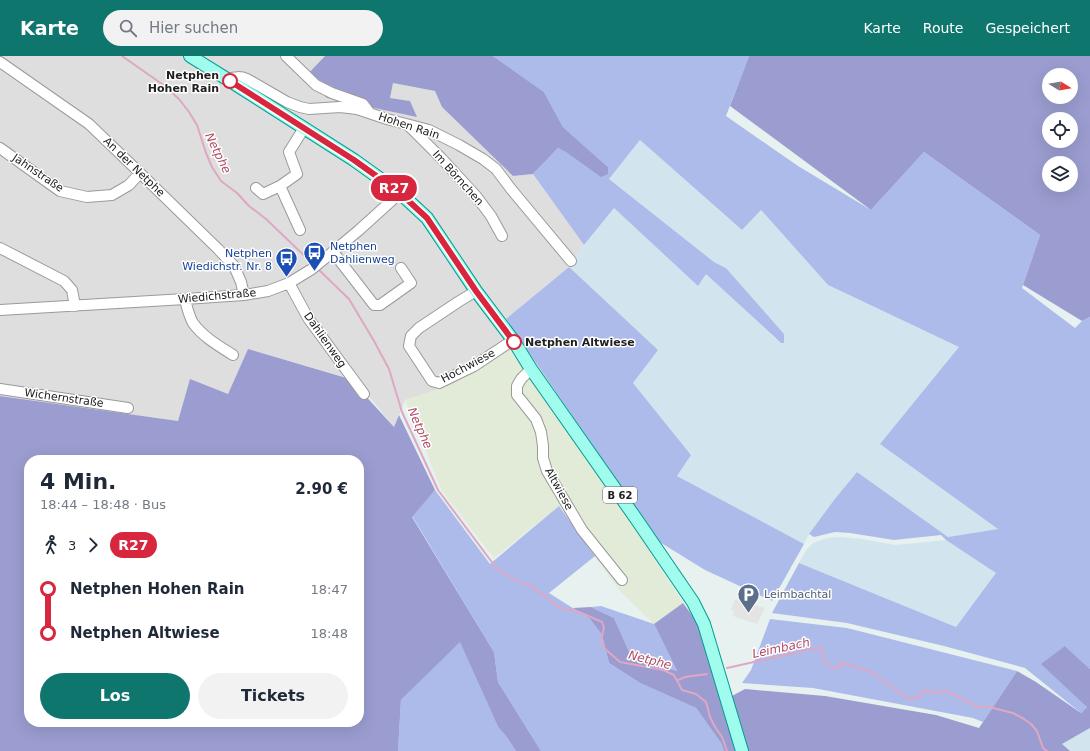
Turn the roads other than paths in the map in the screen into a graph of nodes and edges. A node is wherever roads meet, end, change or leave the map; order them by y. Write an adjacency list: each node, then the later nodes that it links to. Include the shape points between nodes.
1 (190, 56): 4 (main road, B 62)
2 (286, 56): 5 (street, via 316,85 363,104)
3 (0, 62): 9 (street, An der Netphe, via 89,124)
4 (227, 79): 5 (street, Hohen Rain, via 247,79 300,107 340,107); 7 (main road, B 62)
5 (369, 112): 6 (street, Hohen Rain)
6 (407, 124): 14 (street, Im Börnchen, via 476,196); 17 (street, Hohen Rain, via 438,134 492,165)
7 (304, 128): 10 (street, via 290,152 297,174); 12 (main road, B 62)
8 (0, 148): 9 (street, Jahnstraße, via 60,191 87,197 112,195 129,185)
9 (140, 173): 21 (street, An der Netphe, via 234,266)
10 (280, 186): 11 (street, via 263,194); 13 (street)
11 (256, 188)
12 (400, 193): 16 (street, Wiedichstraße); 20 (main road, B 62, via 427,218)
13 (300, 230)
14 (502, 236)
15 (0, 248): 23 (street, via 64,281 72,290)
16 (332, 252): 18 (street, via 374,305 380,305 411,283); 19 (street, Wiedichstraße)
17 (571, 261)
18 (401, 268)
19 (289, 283): 21 (street, Wiedichstraße, via 268,291); 29 (street, Dahlienweg, via 308,318)
20 (476, 291): 25 (main road, B 62); 25 (street, Hochwiese, via 419,328 411,336 409,346 432,381 439,383 474,366)
21 (244, 295): 22 (street, Wiedichstraße)
22 (185, 299): 23 (street, Wiedichstraße); 26 (street, via 193,323 208,338)
23 (75, 306): 24 (street, Wiedichstraße)
24 (0, 310)
25 (513, 340): 27 (main road, B 62)
26 (233, 355)
27 (531, 369): 31 (street, Altwiese, via 517,386 518,395 536,419 541,432 547,471 582,530); 32 (main road, B 62, via 693,602 704,624)
28 (0, 389): 30 (street, Wichernstraße)
29 (364, 394)
30 (128, 408)
31 (622, 580)
32 (742, 751)

